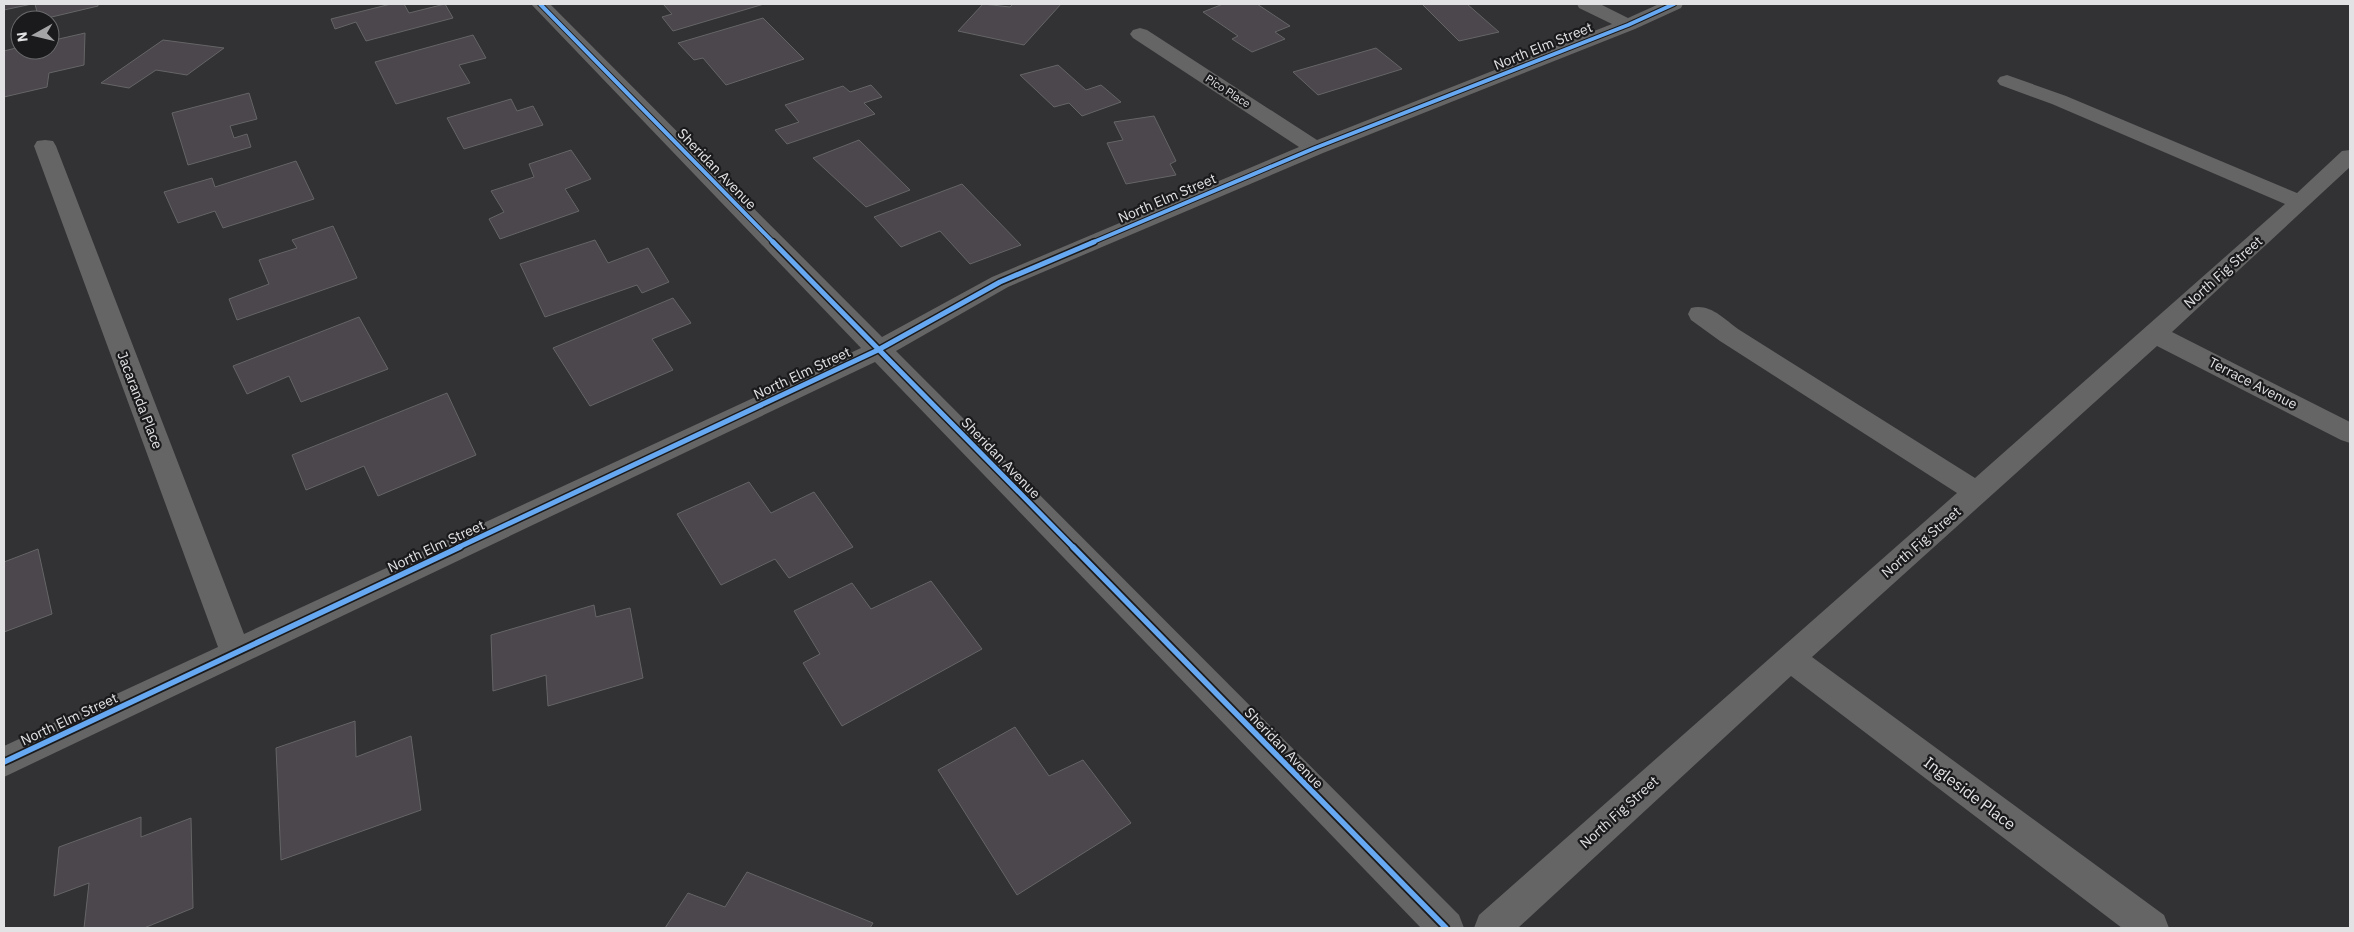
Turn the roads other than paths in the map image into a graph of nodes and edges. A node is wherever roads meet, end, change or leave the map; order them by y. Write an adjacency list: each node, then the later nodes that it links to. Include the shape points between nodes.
1 (540, 4): 13 (street, Sheridan Avenue)
2 (1586, 4): 4 (street)
3 (1674, 4): 4 (street, North Elm Street)
4 (1628, 25): 8 (street, North Elm Street)
5 (1140, 34): 8 (street, Pico Place)
6 (2006, 81): 10 (street, via 2059,100)
7 (45, 146): 16 (street, Jacaranda Place)
8 (1316, 148): 13 (street, North Elm Street, via 1000,282)
9 (2350, 156): 10 (street, North Fig Street)
10 (2300, 202): 12 (street, North Fig Street)
11 (1700, 314): 15 (street, via 1729,336)
12 (2155, 334): 14 (street, Terrace Avenue); 15 (street, North Fig Street)
13 (878, 350): 16 (street, North Elm Street); 19 (street, Sheridan Avenue)
14 (2350, 432)
15 (1976, 492): 17 (street, North Fig Street)
16 (236, 653): 18 (street, North Elm Street)
17 (1790, 658): 20 (street, North Fig Street); 21 (street, Ingleside Place)
18 (4, 762)
19 (1446, 928)
20 (1492, 928)
21 (2151, 928)

